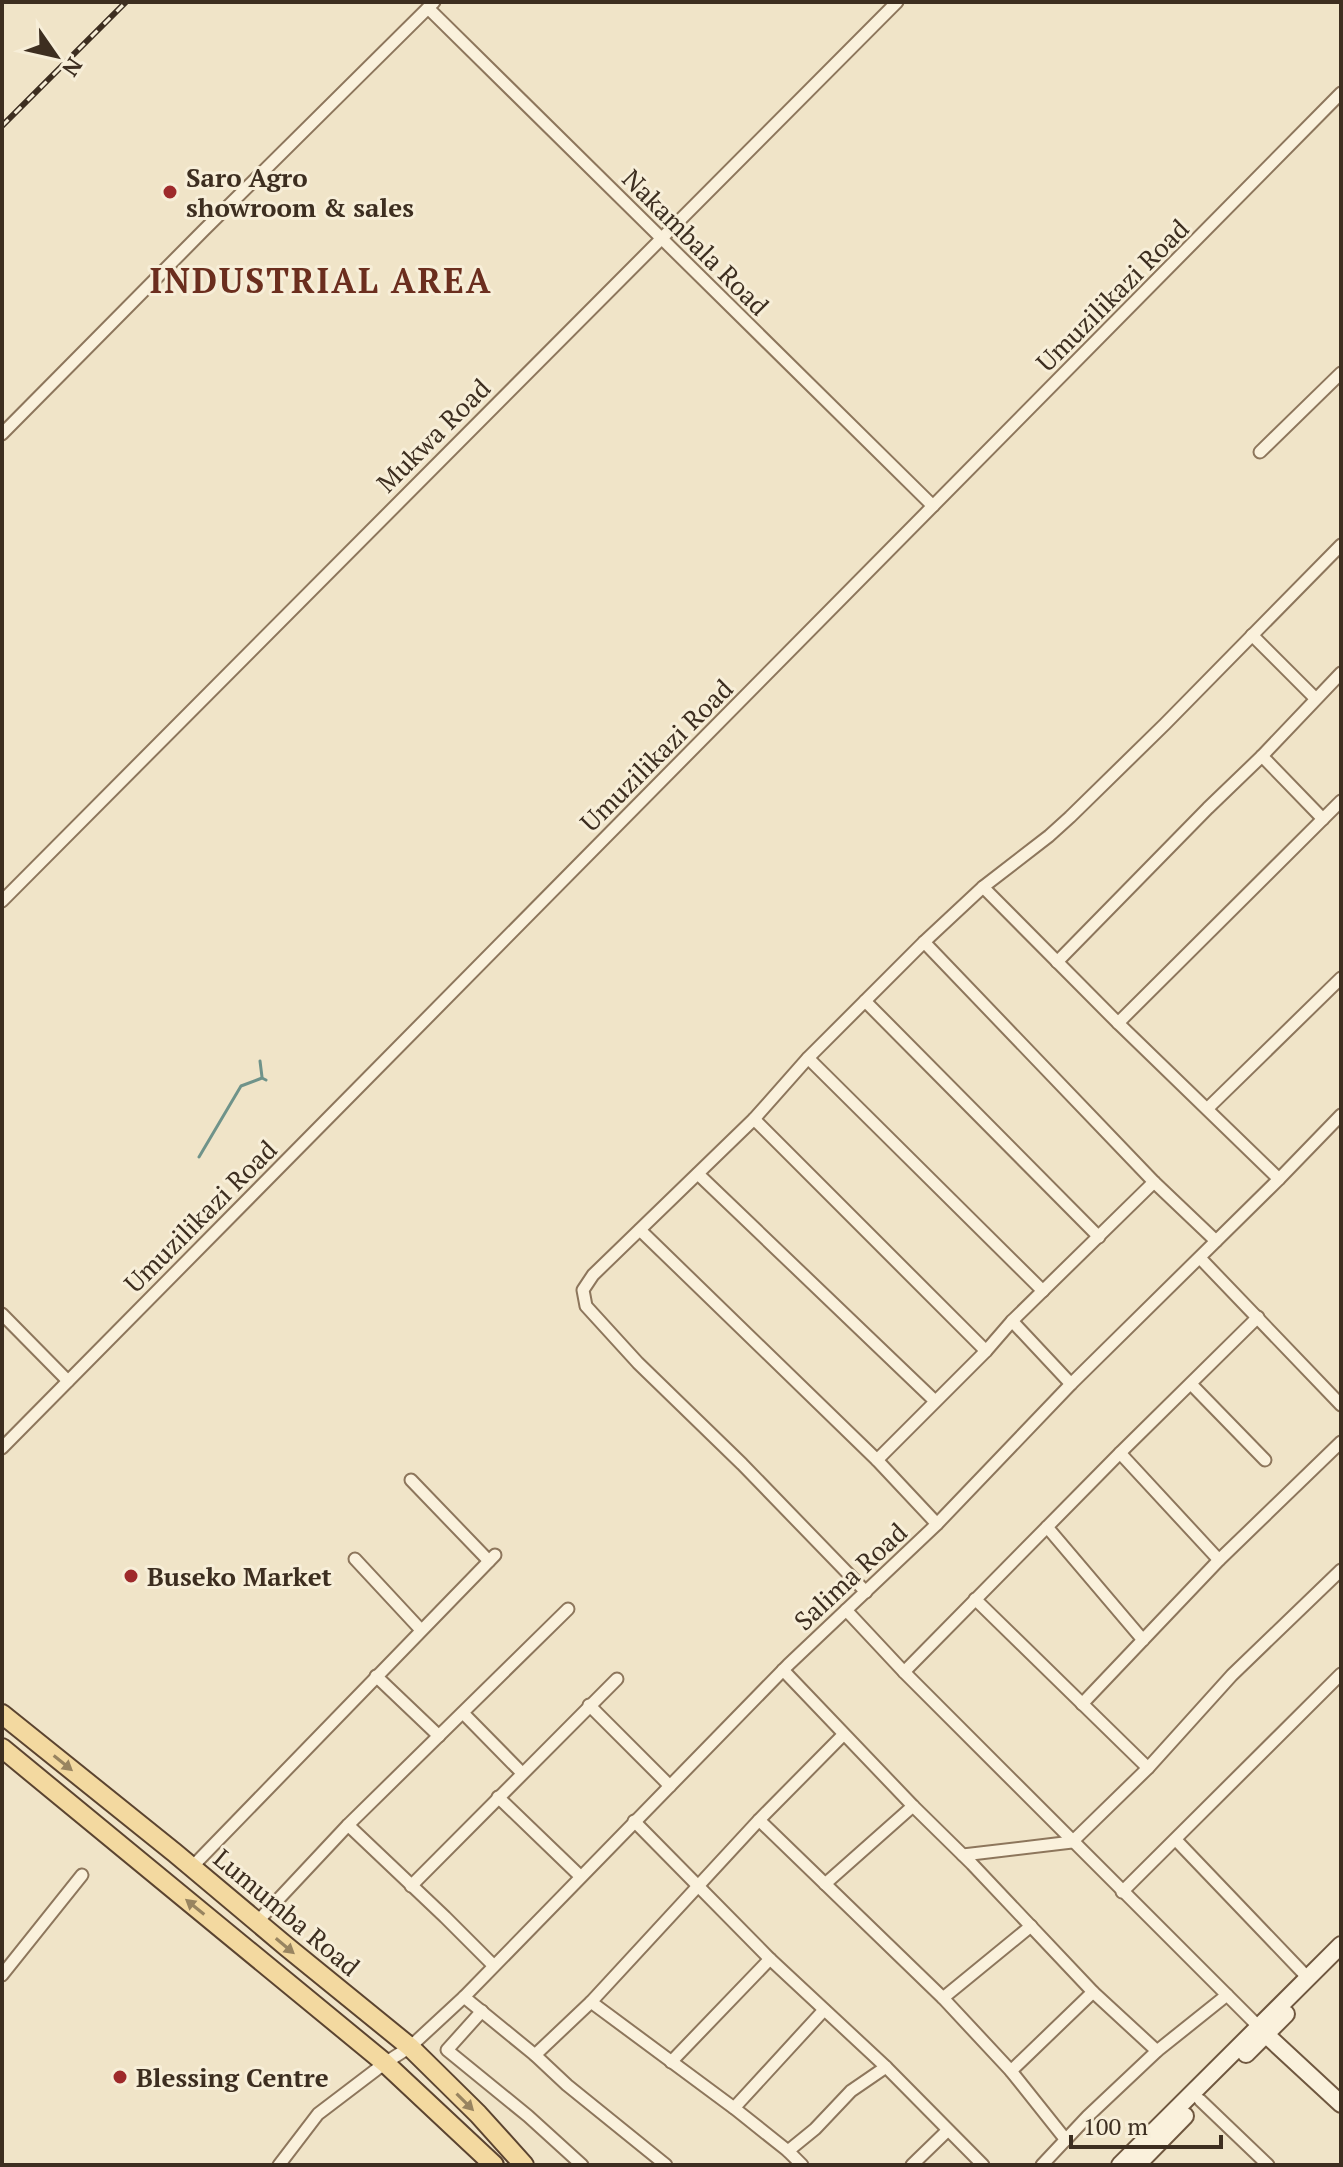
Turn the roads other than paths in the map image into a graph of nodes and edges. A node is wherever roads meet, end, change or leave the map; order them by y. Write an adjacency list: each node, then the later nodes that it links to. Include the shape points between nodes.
1 (897, 2): 4 (street, Mukwa Road)
2 (431, 5): 4 (street, Nakambala Road); 6 (street)
3 (1341, 93): 8 (street, Umuzilikazi Road)
4 (661, 238): 8 (street, Nakambala Road); 17 (street, Mukwa Road)
5 (1341, 373): 7 (street)
6 (2, 434)
7 (1260, 452)
8 (933, 506): 39 (street, Umuzilikazi Road)
9 (1341, 545): 10 (street)
10 (1252, 635): 12 (street); 16 (street, via 1070,817)
11 (1341, 673): 12 (street)
12 (1315, 698): 13 (street)
13 (1262, 756): 15 (street); 19 (street)
14 (1341, 801): 15 (street)
15 (1323, 819): 22 (street)
16 (983, 887): 18 (street); 19 (street)
17 (2, 901)
18 (924, 942): 21 (street); 29 (street)
19 (1057, 962): 22 (street)
20 (1341, 978): 24 (street)
21 (865, 1001): 23 (street); 31 (street)
22 (1118, 1023): 24 (street)
23 (808, 1058): 26 (street); 34 (street)
24 (1208, 1108): 28 (street)
25 (1341, 1115): 28 (street, Salima Road)
26 (754, 1119): 27 (street); 38 (street)
27 (698, 1174): 30 (street); 42 (street)
28 (1279, 1179): 32 (street, Salima Road)
29 (1154, 1182): 31 (street); 32 (street)
30 (640, 1230): 47 (street); 55 (street, via 593,1275 583,1290 586,1306)
31 (1099, 1237): 34 (street)
32 (1216, 1241): 33 (street, Salima Road)
33 (1200, 1258): 36 (street); 40 (street, Salima Road)
34 (1043, 1291): 37 (street)
35 (2, 1314): 39 (street)
36 (1258, 1317): 41 (street); 43 (street)
37 (1012, 1321): 38 (street); 40 (street)
38 (986, 1351): 42 (street)
39 (68, 1381): 45 (street, Umuzilikazi Road)
40 (1071, 1384): 50 (street, Salima Road)
41 (1191, 1384): 46 (street); 48 (street)
42 (935, 1401): 47 (street)
43 (1341, 1405)
44 (1341, 1442): 53 (street)
45 (2, 1448)
46 (1120, 1453): 51 (street); 53 (street)
47 (877, 1460): 50 (street)
48 (1265, 1460)
49 (411, 1480): 59 (street, via 492,1558)
50 (937, 1524): 55 (street, Salima Road)
51 (1047, 1527): 56 (street); 60 (street)
52 (355, 1559): 59 (street)
53 (1219, 1560): 60 (street)
54 (1341, 1570): 73 (street, via 1232,1675)
55 (866, 1592): 58 (street, Salima Road)
56 (975, 1599): 62 (street); 66 (street)
57 (568, 1609): 68 (street)
58 (846, 1610): 61 (street, Salima Road); 62 (street)
59 (421, 1630): 64 (street)
60 (1143, 1640): 66 (street)
61 (783, 1670): 70 (street); 75 (street, Salima Road)
62 (904, 1672): 82 (street)
63 (1341, 1674): 81 (street)
64 (376, 1676): 71 (street); 84 (street)
65 (617, 1679): 67 (street)
66 (1082, 1704): 73 (street)
67 (589, 1705): 74 (street); 75 (street)
68 (463, 1713): 71 (street); 74 (street)
69 (2, 1714): 84 (main road, Lumumba Road, one-way to 84)
70 (843, 1735): 77 (street); 78 (street)
71 (439, 1736): 80 (street)
72 (2, 1748): 111 (main road, Lumumba Road, one-way to 72)
73 (1148, 1768): 82 (street)
74 (522, 1773): 76 (street)
75 (670, 1786): 79 (street, Salima Road)
76 (498, 1797): 86 (street); 88 (street)
77 (913, 1806): 83 (street); 87 (street)
78 (759, 1820): 87 (street); 89 (street)
79 (634, 1821): 86 (street, Salima Road); 89 (street)
80 (348, 1825): 88 (street); 91 (street)
81 (1176, 1840): 90 (street); 98 (street)
82 (1072, 1842): 83 (street); 90 (street)
83 (963, 1855): 92 (street)
84 (192, 1867): 91 (main road, Lumumba Road)
85 (82, 1875): 97 (street)
86 (580, 1876): 96 (street, Salima Road)
87 (825, 1884): 102 (street)
88 (411, 1886): 96 (street)
89 (699, 1886): 94 (street); 103 (street)
90 (1122, 1892): 100 (street)
91 (257, 1922): 107 (main road, Lumumba Road, one-way to 107)
92 (1031, 1926): 99 (street); 102 (street)
93 (1341, 1945): 98 (main road)
94 (770, 1959): 104 (street); 110 (street)
95 (1341, 1959): 106 (main road)
96 (493, 1965): 101 (street, Salima Road)
97 (2, 1975)
98 (1308, 1978): 106 (main road)
99 (1093, 1992): 108 (street); 113 (street)
100 (1227, 1995): 106 (street); 108 (street)
101 (464, 1997): 105 (street); 107 (street, Salima Road)
102 (943, 1998): 113 (street)
103 (591, 2002): 109 (street); 110 (street)
104 (824, 2010): 112 (street); 116 (street)
105 (482, 2011): 109 (street); 123 (street, via 447,2050)
106 (1262, 2030): 114 (main road); 115 (main road); 129 (main road)
107 (410, 2047): 111 (street, Salima Road); 122 (main road, Lumumba Road, one-way to 122)
108 (1157, 2051): 118 (street)
109 (535, 2055): 124 (street)
110 (671, 2062): 116 (street)
111 (385, 2063): 120 (street, Salima Road, via 318,2114); 121 (main road, Lumumba Road)
112 (886, 2067): 117 (street); 119 (street, via 851,2091)
113 (1011, 2071): 118 (street)
114 (1200, 2100): 130 (main road); 131 (street)
115 (1341, 2104)
116 (734, 2108): 119 (street)
117 (947, 2131): 126 (street); 127 (street)
118 (1066, 2140): 128 (street)
119 (788, 2151): 125 (street)
120 (279, 2165)
121 (494, 2165)
122 (524, 2165)
123 (582, 2165)
124 (666, 2165)
125 (802, 2165)
126 (912, 2165)
127 (983, 2165)
128 (1042, 2165)
129 (1120, 2165)
130 (1137, 2165)
131 (1268, 2165)

